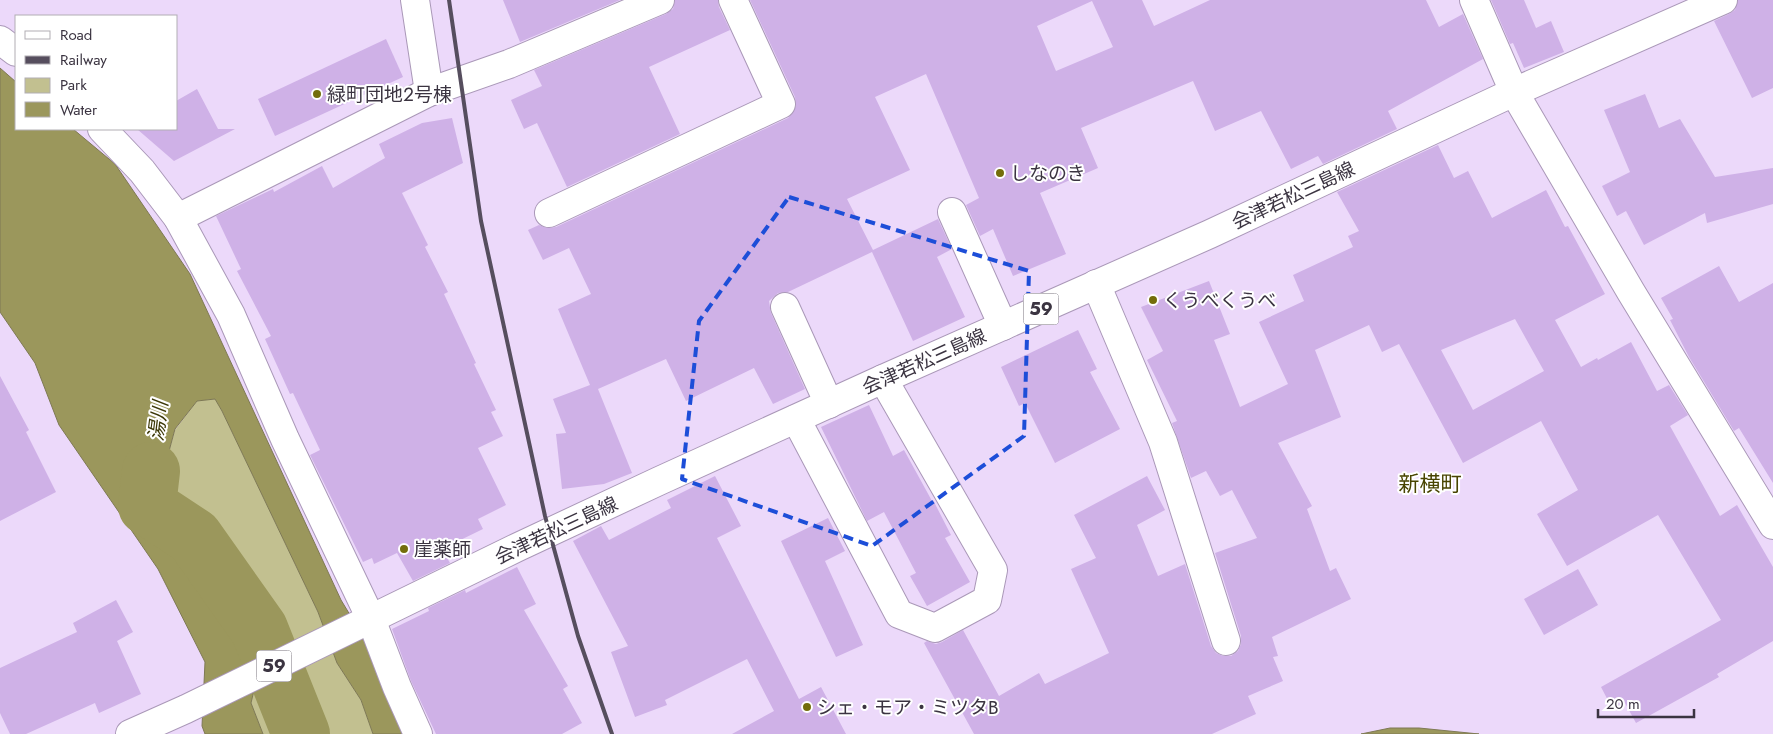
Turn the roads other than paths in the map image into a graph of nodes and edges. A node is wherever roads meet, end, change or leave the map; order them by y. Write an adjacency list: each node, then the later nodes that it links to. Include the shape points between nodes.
1 (415, 0): 8 (street)
2 (660, 0): 8 (street, via 509,64)
3 (733, 0): 12 (street, via 781,104)
4 (1474, 0): 9 (street)
5 (1723, 0): 9 (street, 会津若松三島線 / 59)
6 (0, 40): 7 (street)
7 (15, 51)
8 (429, 92): 13 (street)
9 (1514, 92): 14 (street, 会津若松三島線 / 59); 20 (street)
10 (103, 130): 13 (street, via 142,171)
11 (952, 212): 16 (street)
12 (549, 213)
13 (178, 218): 21 (street, via 231,315)
14 (1096, 284): 16 (street, 会津若松三島線 / 59); 22 (street, via 1163,442)
15 (785, 307): 18 (street)
16 (1003, 326): 17 (street, 会津若松三島線 / 59)
17 (883, 379): 18 (street, 会津若松三島線 / 59); 19 (street, via 993,570 987,600 935,628 899,614)
18 (829, 404): 19 (street, 会津若松三島線 / 59)
19 (796, 419): 21 (street, 会津若松三島線 / 59, via 518,547)
20 (1773, 525)
21 (367, 621): 23 (street, 会津若松三島線 / 59); 24 (street)
22 (1226, 641)
23 (130, 734)
24 (418, 734)

